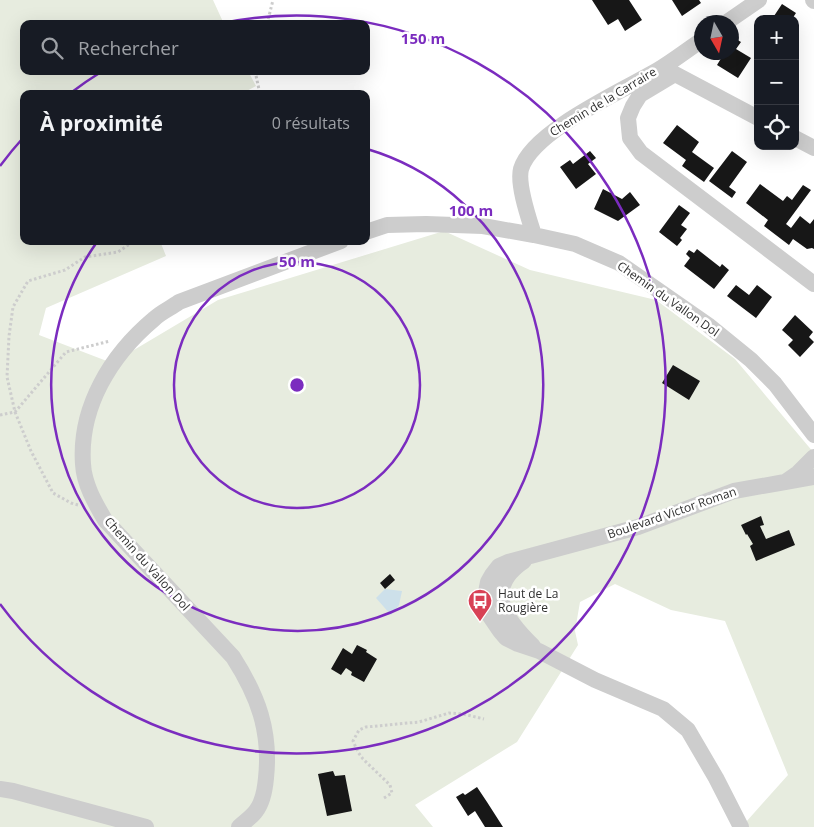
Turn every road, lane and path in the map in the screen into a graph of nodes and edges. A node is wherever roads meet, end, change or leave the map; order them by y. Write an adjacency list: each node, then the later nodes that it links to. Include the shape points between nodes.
1 (273, 0): 4 (path)
2 (759, 0): 3 (street)
3 (737, 15)
4 (268, 20)
5 (694, 46): 8 (street, Chemin de la Carraire)
6 (256, 75): 7 (path)
7 (259, 90)
8 (616, 94): 10 (street); 14 (street, Chemin de la Carraire, via 591,106 544,137 524,162 520,179)
9 (754, 116): 10 (street, via 675,74 640,94)
10 (628, 118): 17 (street, via 630,138 641,153)
11 (799, 140): 12 (street)
12 (814, 148)
13 (370, 231): 14 (street, Chemin du Vallon Dol, via 387,225 426,224 484,226)
14 (534, 235): 21 (street, Chemin du Vallon Dol, via 575,244 619,263 708,325 775,384)
15 (128, 245): 19 (path, via 118,252 85,257 64,270 28,281 13,306 9,336 7,377)
16 (330, 245): 18 (street, Chemin du Vallon Dol, via 179,302)
17 (814, 284)
18 (136, 336): 19 (path, via 66,352); 25 (street, Chemin du Vallon Dol, via 101,381 86,420 83,465 91,495)
19 (15, 412): 20 (path); 25 (path, via 53,493 70,503)
20 (0, 415)
21 (814, 434)
22 (814, 457): 24 (street, Boulevard Victor Roman)
23 (814, 477): 24 (street, Boulevard Victor Roman)
24 (785, 482): 31 (street, Boulevard Victor Roman, via 734,491 638,527 531,556 516,566 501,589 504,610 520,633 539,651 595,680 663,709 688,730)
25 (99, 509): 30 (street, Chemin du Vallon Dol, via 105,520 233,657 248,681 268,742 267,769 265,793 256,812)
26 (484, 719): 28 (path, via 449,713 419,722 366,726 359,730 353,740 358,752 392,789 392,793)
27 (0, 789): 29 (street)
28 (384, 798)
29 (146, 827)
30 (239, 827)
31 (741, 827)

